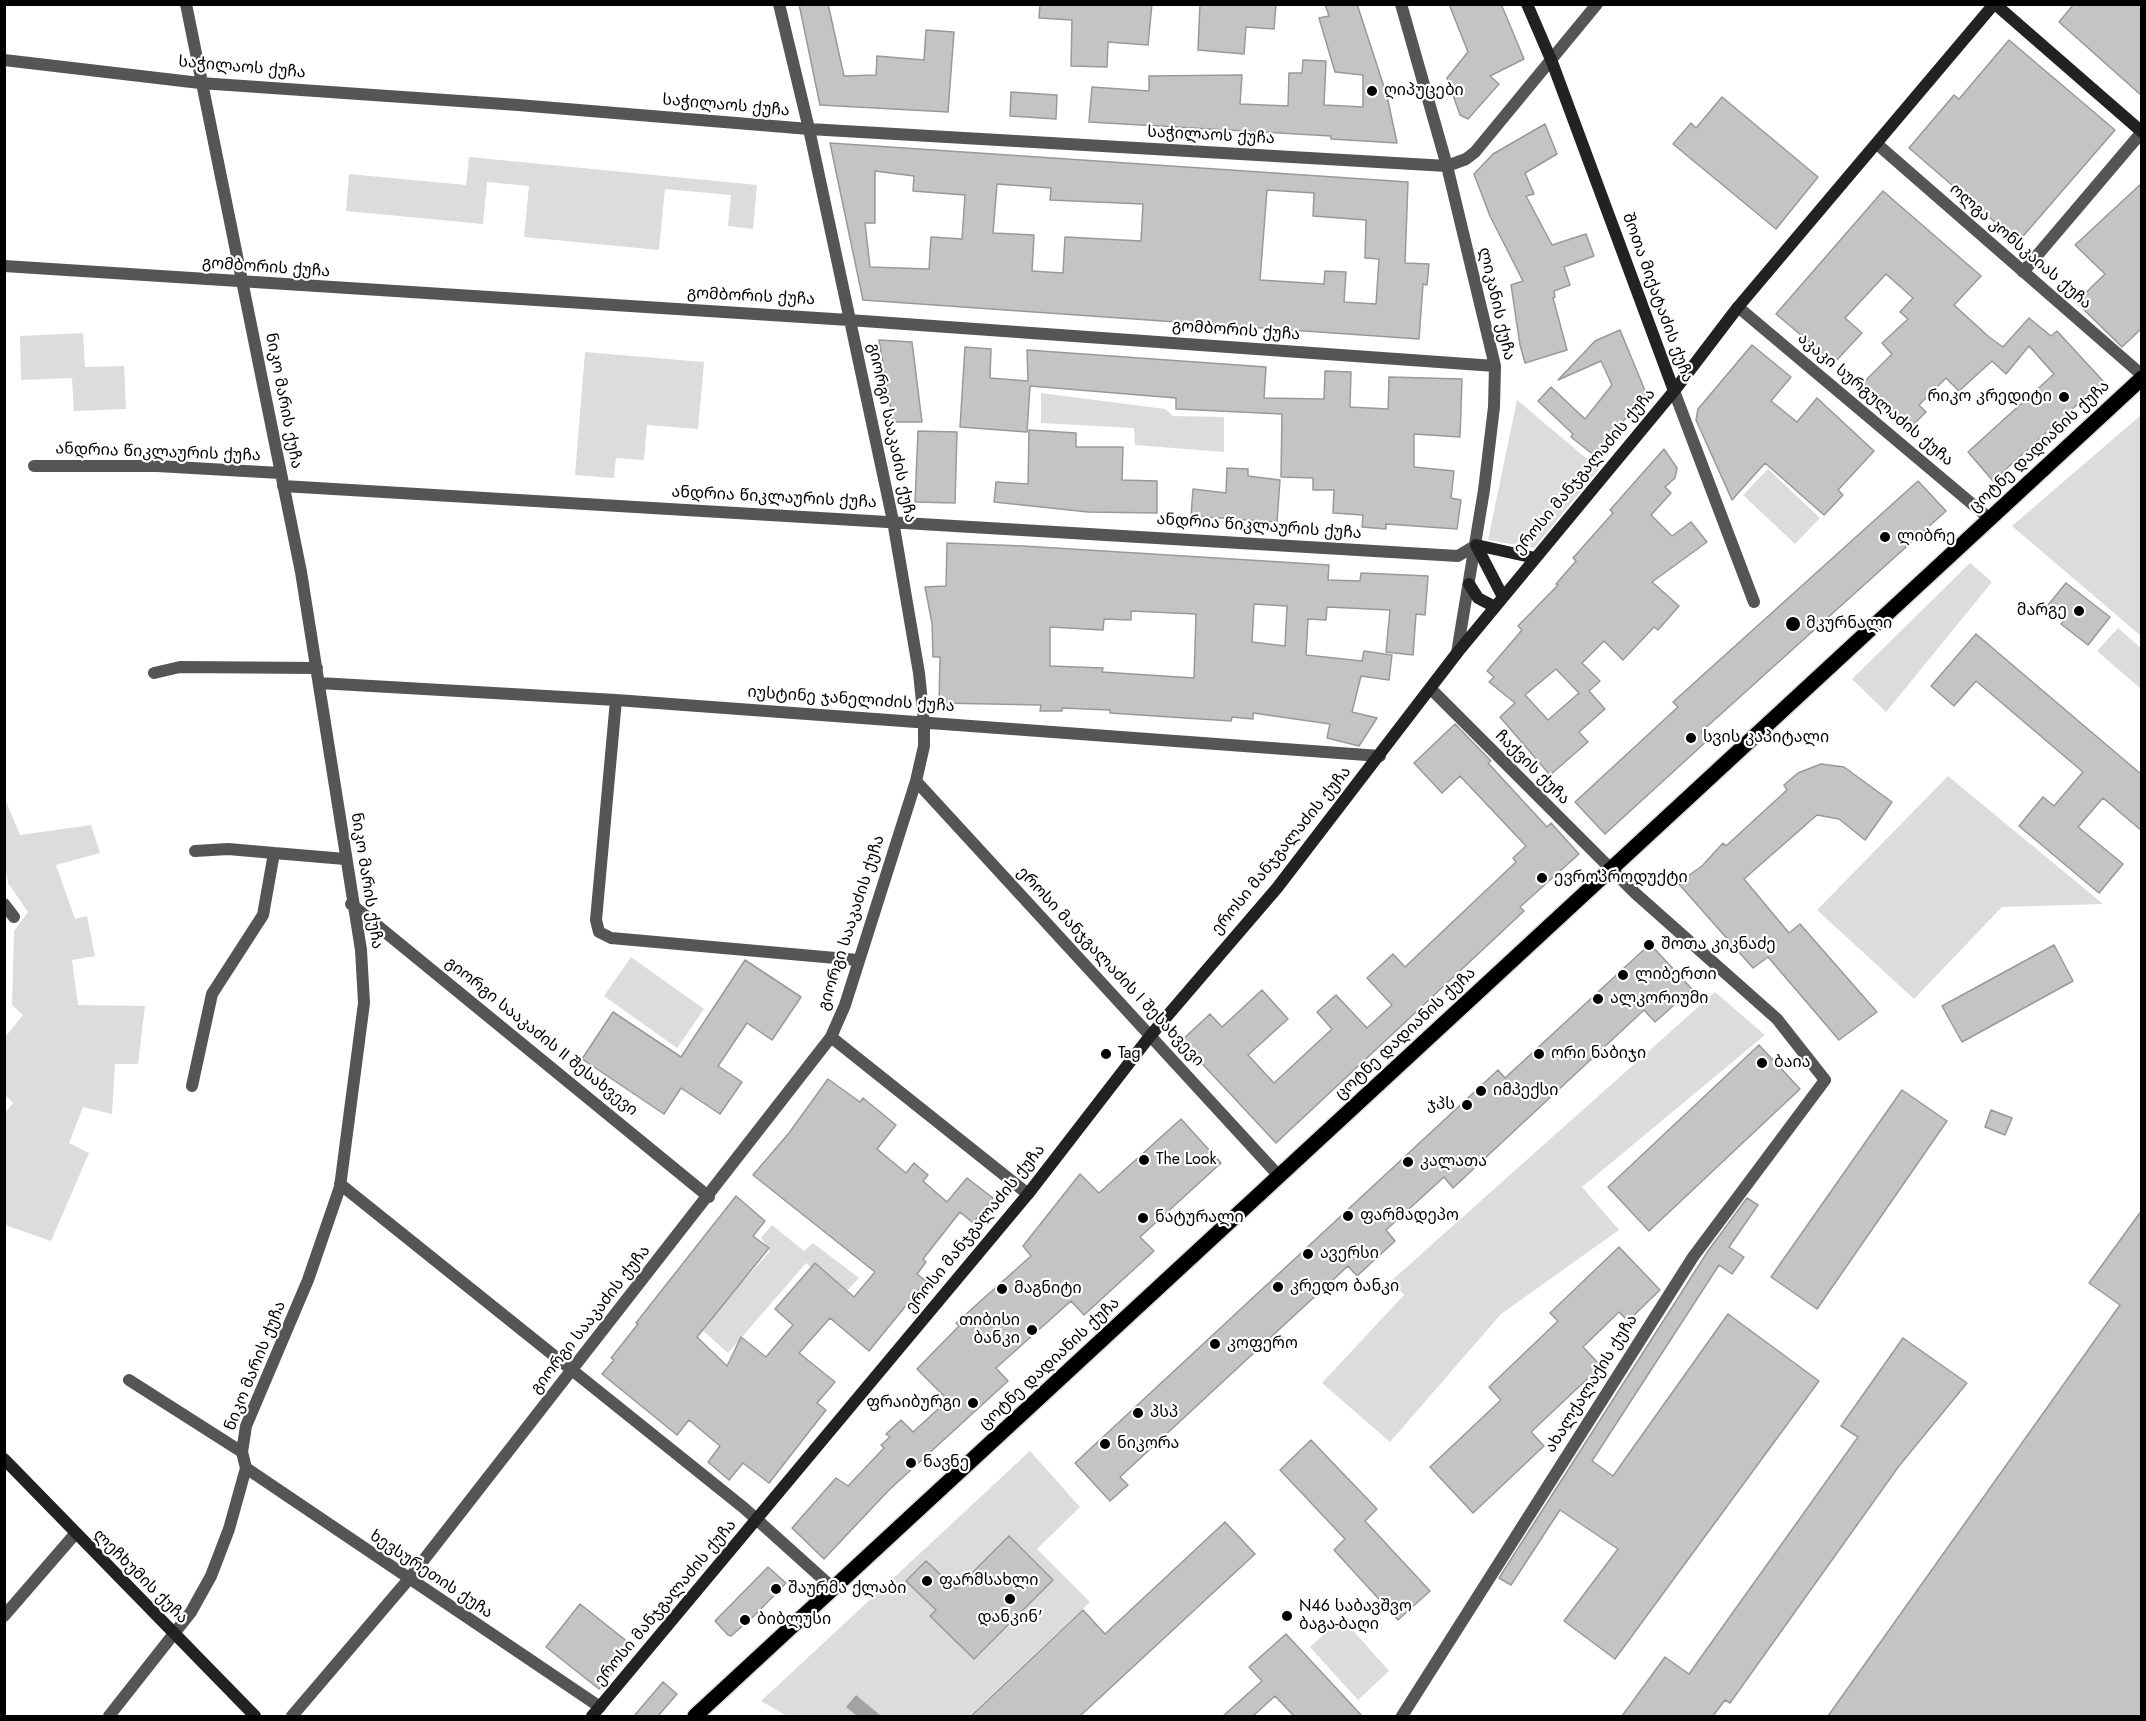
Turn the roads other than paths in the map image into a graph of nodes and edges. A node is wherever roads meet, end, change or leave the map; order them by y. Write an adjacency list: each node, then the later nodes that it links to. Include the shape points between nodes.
1 (186, 4): 9 (street, ნიკო მარის ქუჩა)
2 (779, 4): 10 (street, გიორგი სააკაძის ქუჩა)
3 (1401, 4): 13 (street, ლიკანის ქუჩა)
4 (1527, 4): 8 (street, შოთა მიქატაძის ქუჩა)
5 (1597, 4): 8 (street)
6 (1995, 4): 11 (street); 12 (street, ეროსი მანჯგალაძის ქუჩა)
7 (4, 60): 9 (street, საჭილაოს ქუჩა)
8 (1551, 62): 13 (street, via 1475,152); 21 (street, შოთა მიქატაძის ქუჩა)
9 (200, 83): 10 (street, საჭილაოს ქუჩა); 16 (street, ნიკო მარის ქუჩა)
10 (809, 129): 13 (street, საჭილაოს ქუჩა); 18 (street, გიორგი სააკაძის ქუჩა)
11 (2142, 132): 15 (street)
12 (1877, 144): 15 (street, ოლგა კონსკაიას ქუჩა); 17 (street, ეროსი მანჯგალაძის ქუჩა)
13 (1447, 166): 19 (street, ლიკანის ქუჩა)
14 (4, 266): 16 (street, გომბორის ქუჩა)
15 (2023, 272): 20 (street, ოლგა კონსკაიას ქუჩა)
16 (243, 283): 18 (street, გომბორის ქუჩა); 23 (street, ნიკო მარის ქუჩა)
17 (1738, 307): 21 (street, ეროსი მანჯგალაძის ქუჩა); 24 (street, აკაკი სურგულაძის ქუჩა)
18 (849, 320): 19 (street, გომბორის ქუჩა); 25 (street, გიორგი სააკაძის ქუჩა)
19 (1495, 366): 26 (street, ლიკანის ქუჩა, via 1494,407)
20 (2142, 376): 24 (main road, ცოტნე დადიანის ქუჩა)
21 (1674, 391): 27 (street, ეროსი მანჯგალაძის ქუჩა); 30 (street, შოთა მიქატაძის ქუჩა)
22 (34, 466): 23 (street, ანდრია წიკლაურის ქუჩა, via 158,466)
23 (282, 479): 25 (street, ანდრია წიკლაურის ქუჩა); 33 (street, ნიკო მარის ქუჩა)
24 (1990, 519): 44 (main road, ცოტნე დადიანის ქუჩა)
25 (893, 521): 26 (street, ანდრია წიკლაურის ქუჩა, via 1458,556); 38 (street, გიორგი სააკაძის ქუჩა)
26 (1476, 545): 27 (street); 28 (street, ლიკანის ქუჩა); 29 (street)
27 (1535, 558): 29 (street, ეროსი მანჯგალაძის ქუჩა)
28 (1469, 584): 31 (street, via 1478,598); 32 (street, ლიკანის ქუჩა)
29 (1503, 597): 31 (street, ეროსი მანჯგალაძის ქუჩა)
30 (1754, 602)
31 (1495, 607): 32 (street, ეროსი მანჯგალაძის ქუჩა)
32 (1457, 653): 36 (street, ეროსი მანჯგალაძის ქუჩა)
33 (317, 668): 34 (street, via 180,666); 35 (street, ნიკო მარის ქუჩა)
34 (154, 673)
35 (319, 683): 37 (street, იუსტინე ჯანელიძის ქუჩა); 43 (street, ნიკო მარის ქუჩა)
36 (1431, 689): 39 (street, ეროსი მანჯგალაძის ქუჩა); 44 (street, ჩაქვის ქუჩა)
37 (616, 700): 38 (street, იუსტინე ჯანელიძის ქუჩა); 48 (street, via 596,920 599,932 611,938)
38 (924, 722): 39 (street, იუსტინე ჯანელიძის ქუჩა); 40 (street, გიორგი სააკაძის ქუჩა, via 924,746)
39 (1380, 756): 49 (street, ეროსი მანჯგალაძის ქუჩა, via 1277,888)
40 (916, 781): 48 (street, გიორგი სააკაძის ქუჩა); 49 (street, ეროსი მანჯგალაძის I შესახვევი)
41 (195, 851): 42 (street, via 228,849)
42 (274, 854): 43 (street); 52 (street, via 262,915 212,994)
43 (345, 859): 46 (street, ნიკო მარის ქუჩა)
44 (1611, 869): 51 (street, ჩაქვის ქუჩა, via 1777,1019); 53 (main road, ცოტნე დადიანის ქუჩა)
45 (4, 904): 47 (street)
46 (351, 904): 54 (street, ნიკო მარის ქუჩა, via 364,1003); 56 (street, გიორგი სააკაძის II შესახვევი)
47 (14, 918)
48 (858, 960): 50 (street, გიორგი სააკაძის ქუჩა)
49 (1150, 1036): 53 (street, ეროსი მანჯგალაძის I შესახვევი); 55 (street, ეროსი მანჯგალაძის ქუჩა)
50 (831, 1037): 55 (street); 56 (street, გიორგი სააკაძის ქუჩა)
51 (1826, 1080): 73 (street, ახალქალაქის ქუჩა, via 1693,1257)
52 (192, 1086)
53 (1279, 1176): 65 (main road, ცოტნე დადიანის ქუჩა)
54 (340, 1184): 57 (street); 59 (street, ნიკო მარის ქუჩა, via 308,1280 246,1426)
55 (1028, 1194): 62 (street, ეროსი მანჯგალაძის ქუჩა)
56 (709, 1197): 57 (street, გიორგი სააკაძის ქუჩა)
57 (573, 1371): 62 (street); 64 (street, გიორგი სააკაძის ქუჩა)
58 (129, 1380): 59 (street)
59 (242, 1452): 61 (street, ნიკო მარის ქუჩა)
60 (4, 1460): 63 (street, ლეჩხუმის ქუჩა)
61 (246, 1468): 64 (street, ხევსურეთის ქუჩა); 67 (street, ნიკო მარის ქუჩა, via 229,1529 210,1576)
62 (759, 1520): 65 (street); 68 (street, ეროსი მანჯგალაძის ქუჩა)
63 (75, 1534): 66 (street); 67 (street, ლეჩხუმის ქუჩა)
64 (408, 1580): 68 (street, ხევსურეთის ქუჩა); 71 (street, გიორგი სააკაძის ქუჩა)
65 (834, 1588): 72 (main road, ცოტნე დადიანის ქუჩა)
66 (4, 1616)
67 (175, 1636): 69 (street, ნიკო მარის ქუჩა); 70 (street, ლეჩხუმის ქუჩა)
68 (596, 1712)
69 (109, 1716)
70 (255, 1716)
71 (292, 1716)
72 (695, 1716)
73 (1402, 1716)

